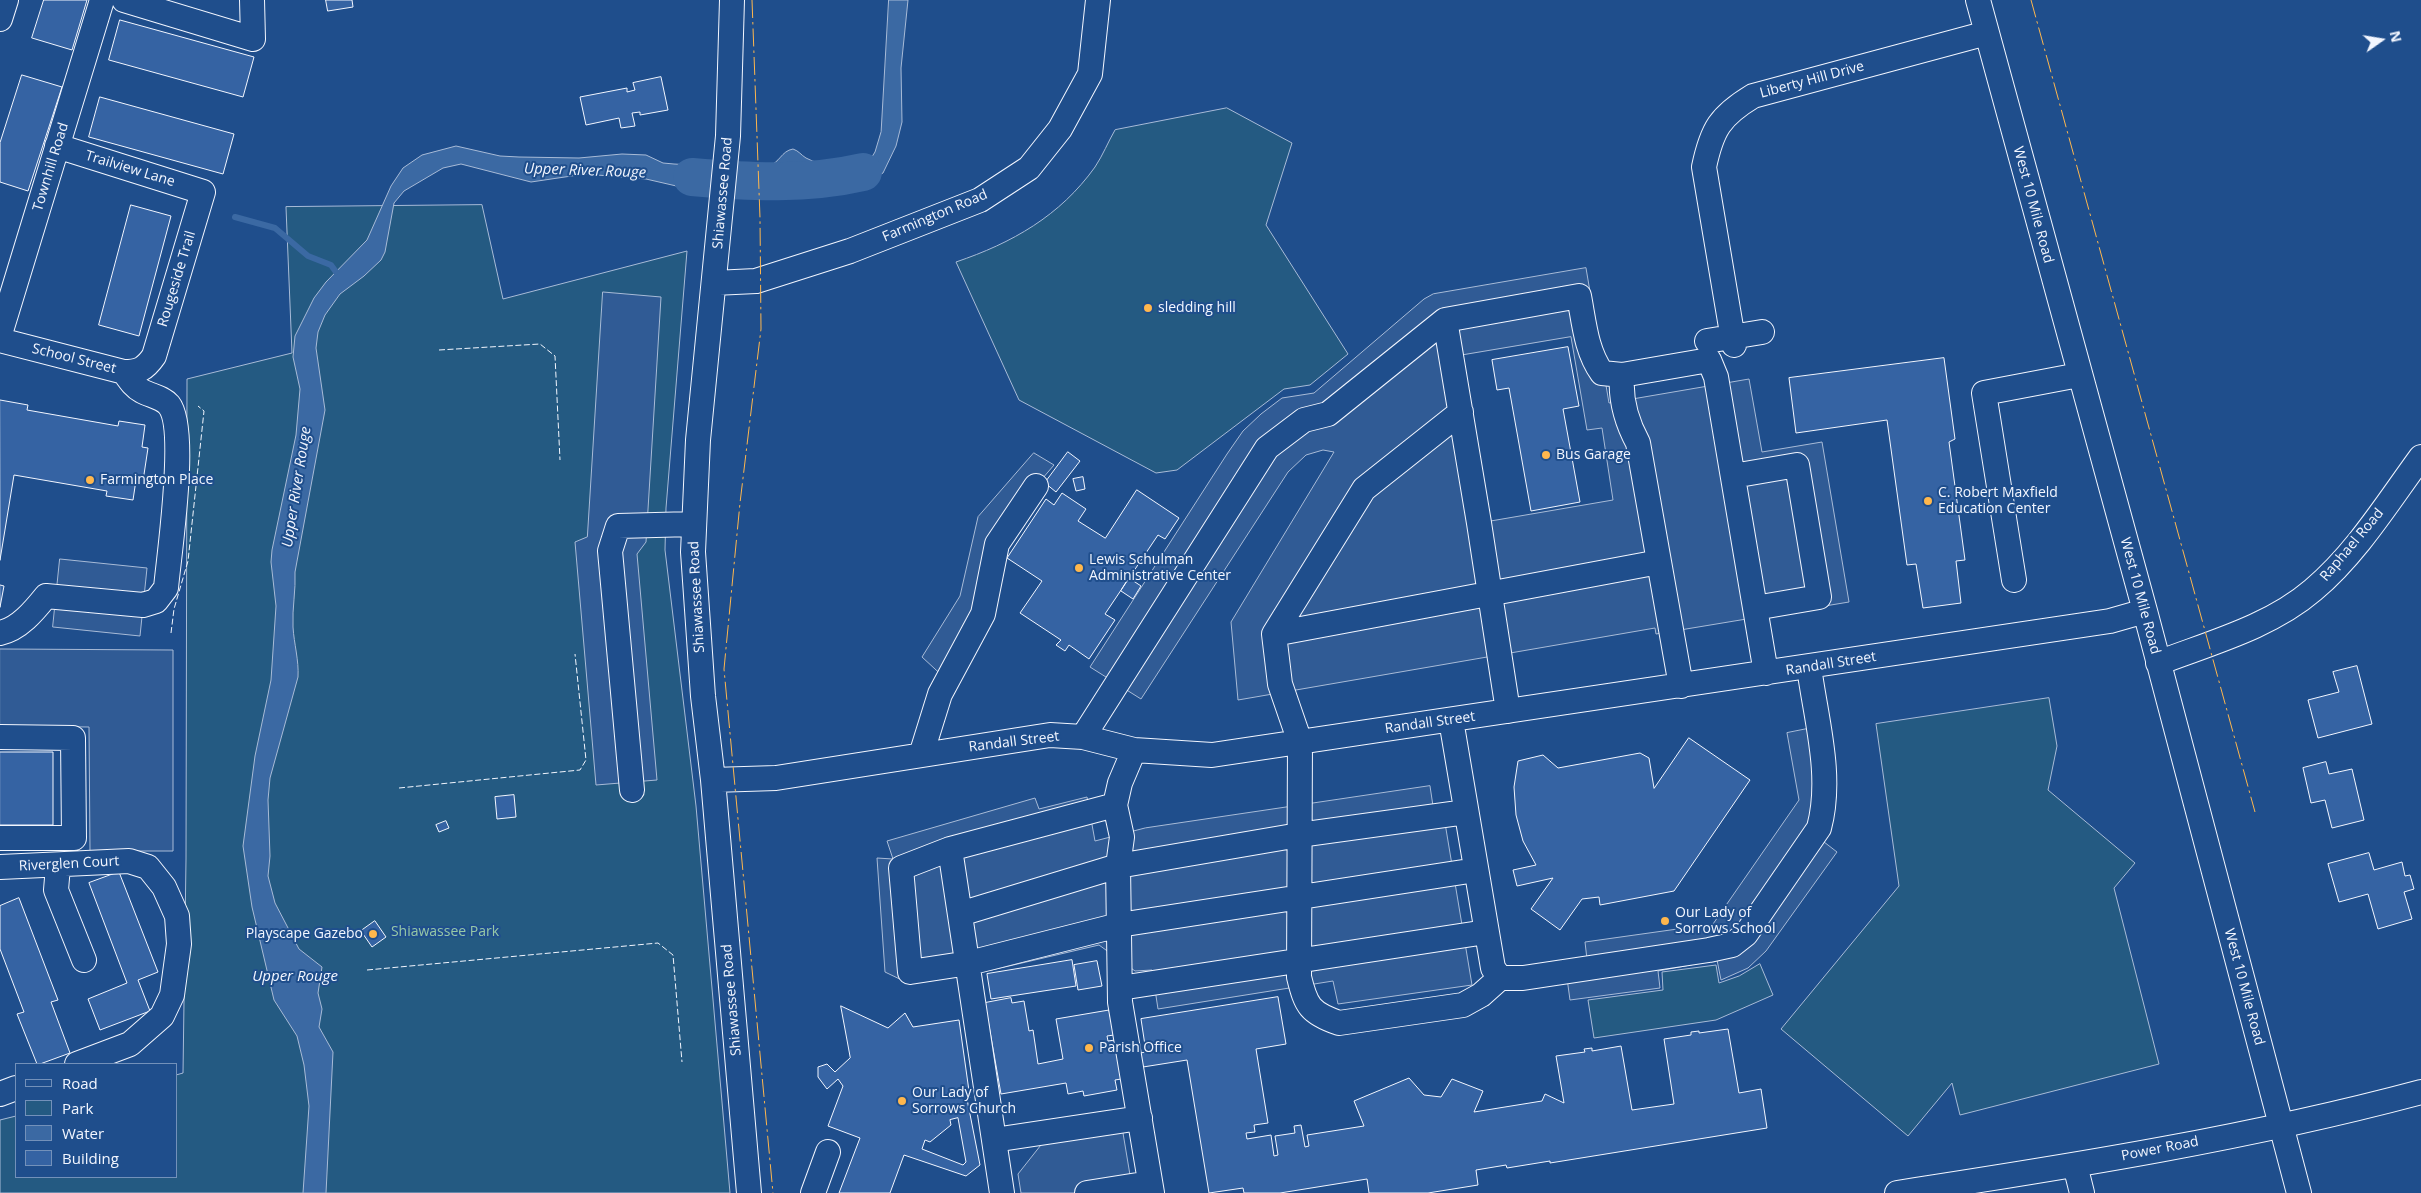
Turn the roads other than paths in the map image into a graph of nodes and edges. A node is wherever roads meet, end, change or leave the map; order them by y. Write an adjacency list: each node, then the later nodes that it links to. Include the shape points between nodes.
1 (102, 0): 8 (street, Townhill Road)
2 (124, 0): 3 (street, via 253,39)
3 (252, 0)
4 (732, 0): 10 (street, Shiawassee Road, via 728,136)
5 (1098, 0): 10 (street, Farmington Road, via 1090,74 1060,129 1029,168 980,200 850,251 756,281)
6 (1978, 0): 7 (street, West 10 Mile Road)
7 (1987, 33): 16 (street, Liberty Hill Drive, via 1753,96 1724,116 1709,143 1704,167); 20 (street, West 10 Mile Road)
8 (58, 146): 9 (street, Trailview Lane); 13 (street, Townhill Road)
9 (203, 192): 17 (street, Rougeside Trail, via 154,356)
10 (714, 283): 25 (street, Shiawassee Road)
11 (1445, 320): 19 (street, via 1579,296 1594,360 1602,373); 21 (street); 40 (street, via 1328,414 1304,420 1267,448)
12 (1762, 332): 16 (street)
13 (0, 334)
14 (0, 340): 18 (street, School Street)
15 (1707, 341): 16 (street)
16 (1734, 341)
17 (147, 365): 18 (street, School Street, via 138,372)
18 (124, 372): 31 (street, via 134,386 169,405 177,430 166,588 156,601 143,606 46,596 11,630)
19 (1622, 375): 23 (street, via 1709,360 1716,377); 26 (street, via 1620,390 1627,423 1638,443)
20 (2079, 375): 27 (street, via 1984,393); 30 (street, West 10 Mile Road)
21 (1460, 412): 28 (street); 32 (street, via 1364,489)
22 (2421, 457): 33 (street, Raphael Road, via 2360,541 2312,592 2245,630)
23 (1733, 476): 29 (street); 29 (street, via 1796,464 1819,597)
24 (1036, 486): 43 (street, via 997,544 983,614 940,694)
25 (693, 524): 44 (street, Shiawassee Road, via 703,687); 45 (street, via 618,526 610,551)
26 (1659, 562): 28 (street); 36 (street)
27 (2014, 580)
28 (1489, 594): 32 (street); 37 (street)
29 (1755, 608): 35 (street)
30 (2145, 611): 33 (street, West 10 Mile Road); 34 (street, Randall Street, via 2110,621)
31 (0, 633)
32 (1274, 634): 41 (street, via 1280,684)
33 (2158, 663): 69 (street, West 10 Mile Road)
34 (1809, 667): 35 (street, Randall Street); 62 (street, via 1826,786 1824,810 1819,828 1746,934 1732,945 1709,950 1522,978)
35 (1766, 674): 36 (street, Randall Street)
36 (1681, 686): 37 (street, Randall Street)
37 (1508, 711): 38 (street, Randall Street)
38 (1451, 720): 41 (street, Randall Street); 47 (street)
39 (0, 737): 49 (street, via 73,738 74,838)
40 (1083, 737): 42 (street, Randall Street); 43 (street, Randall Street, via 1050,735)
41 (1300, 742): 42 (street, Randall Street, via 1212,754); 48 (street)
42 (1134, 750): 46 (street)
43 (921, 755): 44 (street, Randall Street, via 776,778)
44 (713, 780): 74 (street, Shiawassee Road)
45 (632, 790)
46 (1115, 805): 50 (street); 52 (street, via 1122,837)
47 (1466, 812): 48 (street); 54 (street)
48 (1299, 836): 52 (street); 55 (street)
49 (0, 838)
50 (950, 849): 56 (street); 61 (street, via 901,868 910,972)
51 (58, 866): 53 (street, Riverglen Court); 59 (street, via 56,890); 64 (street, Riverglen Court, via 129,861 148,867 164,887 177,916 177,969 172,995 162,1016 130,1044)
52 (1118, 866): 56 (street); 57 (street)
53 (0, 867)
54 (1476, 870): 55 (street); 58 (street)
55 (1299, 897): 57 (street); 60 (street)
56 (960, 914): 61 (street)
57 (1119, 925): 61 (street); 63 (street)
58 (1486, 932): 60 (street); 62 (street, via 1493,968)
59 (84, 960)
60 (1299, 962): 62 (street, via 1298,977 1306,1003 1320,1016 1339,1023 1463,1004 1481,995); 63 (street)
61 (968, 963): 70 (street)
62 (1500, 978)
63 (1120, 988): 68 (street)
64 (80, 1063)
65 (15, 1088): 67 (street)
66 (2421, 1092): 69 (street, Power Road)
67 (0, 1094)
68 (1140, 1118): 70 (street); 73 (street)
69 (2281, 1126): 72 (street, Power Road); 80 (street, West 10 Mile Road)
70 (994, 1140): 76 (street)
71 (828, 1152): 75 (street)
72 (2075, 1165): 78 (street, Power Road); 79 (street)
73 (1151, 1188): 77 (street)
74 (749, 1193)
75 (813, 1193)
76 (1002, 1193)
77 (1086, 1193)
78 (1897, 1193)
79 (2082, 1193)
80 (2299, 1193)

